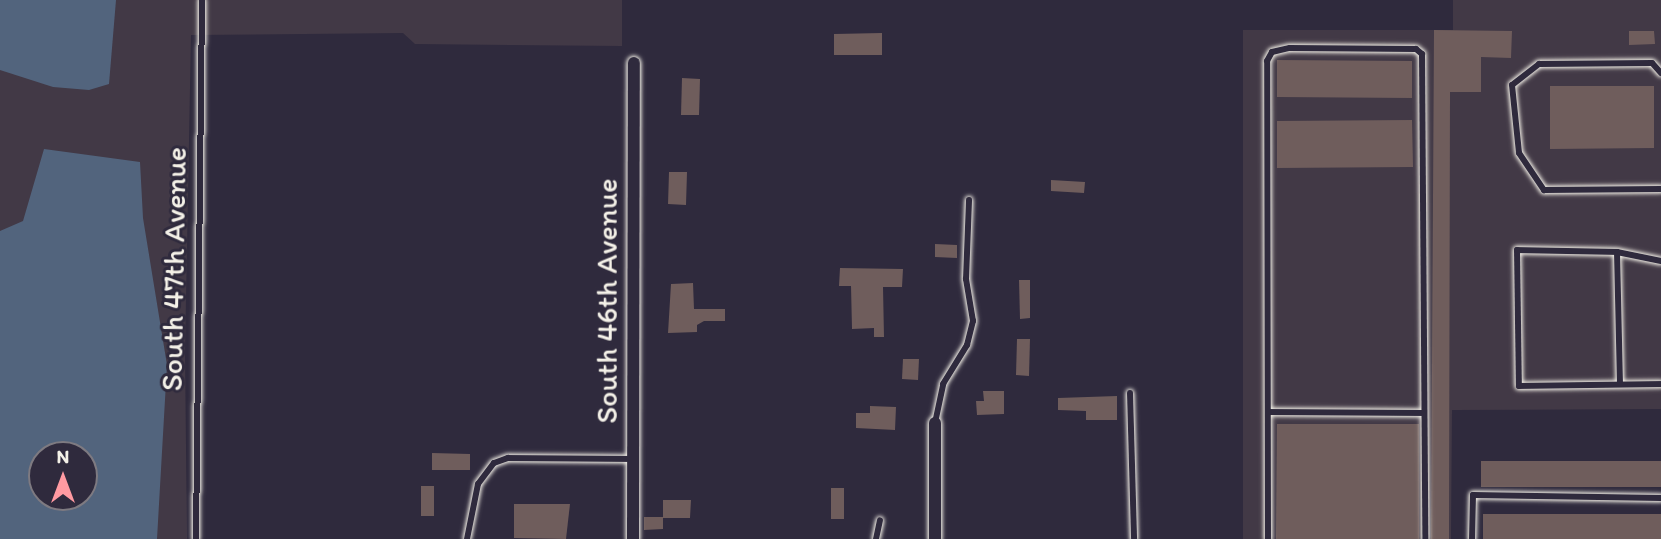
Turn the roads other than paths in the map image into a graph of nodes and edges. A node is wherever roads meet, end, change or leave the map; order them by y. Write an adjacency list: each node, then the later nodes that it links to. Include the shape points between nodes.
1 (202, 0): 17 (lane, South 47th Avenue)
2 (634, 63): 14 (street, South 46th Avenue)
3 (1661, 73): 4 (lane, via 1652,63 1539,64 1512,85 1519,153 1544,190)
4 (1661, 189)
5 (969, 200): 13 (lane, via 965,270 973,321 967,345 943,384)
6 (1617, 252): 7 (lane); 8 (lane); 8 (lane, via 1517,250 1519,386)
7 (1661, 261)
8 (1620, 384): 9 (lane)
9 (1661, 384)
10 (1130, 393): 22 (lane)
11 (1269, 412): 12 (lane); 12 (lane, via 1267,61 1272,51 1302,48 1416,49 1422,54); 23 (lane)
12 (1424, 413): 24 (lane)
13 (934, 423): 21 (street)
14 (633, 458): 18 (lane, via 508,458 494,463 478,484); 19 (street, South 46th Avenue)
15 (1661, 498): 25 (lane, via 1473,495)
16 (880, 520): 20 (lane)
17 (196, 539)
18 (467, 539)
19 (633, 539)
20 (876, 539)
21 (935, 539)
22 (1135, 539)
23 (1268, 539)
24 (1425, 539)
25 (1472, 539)

